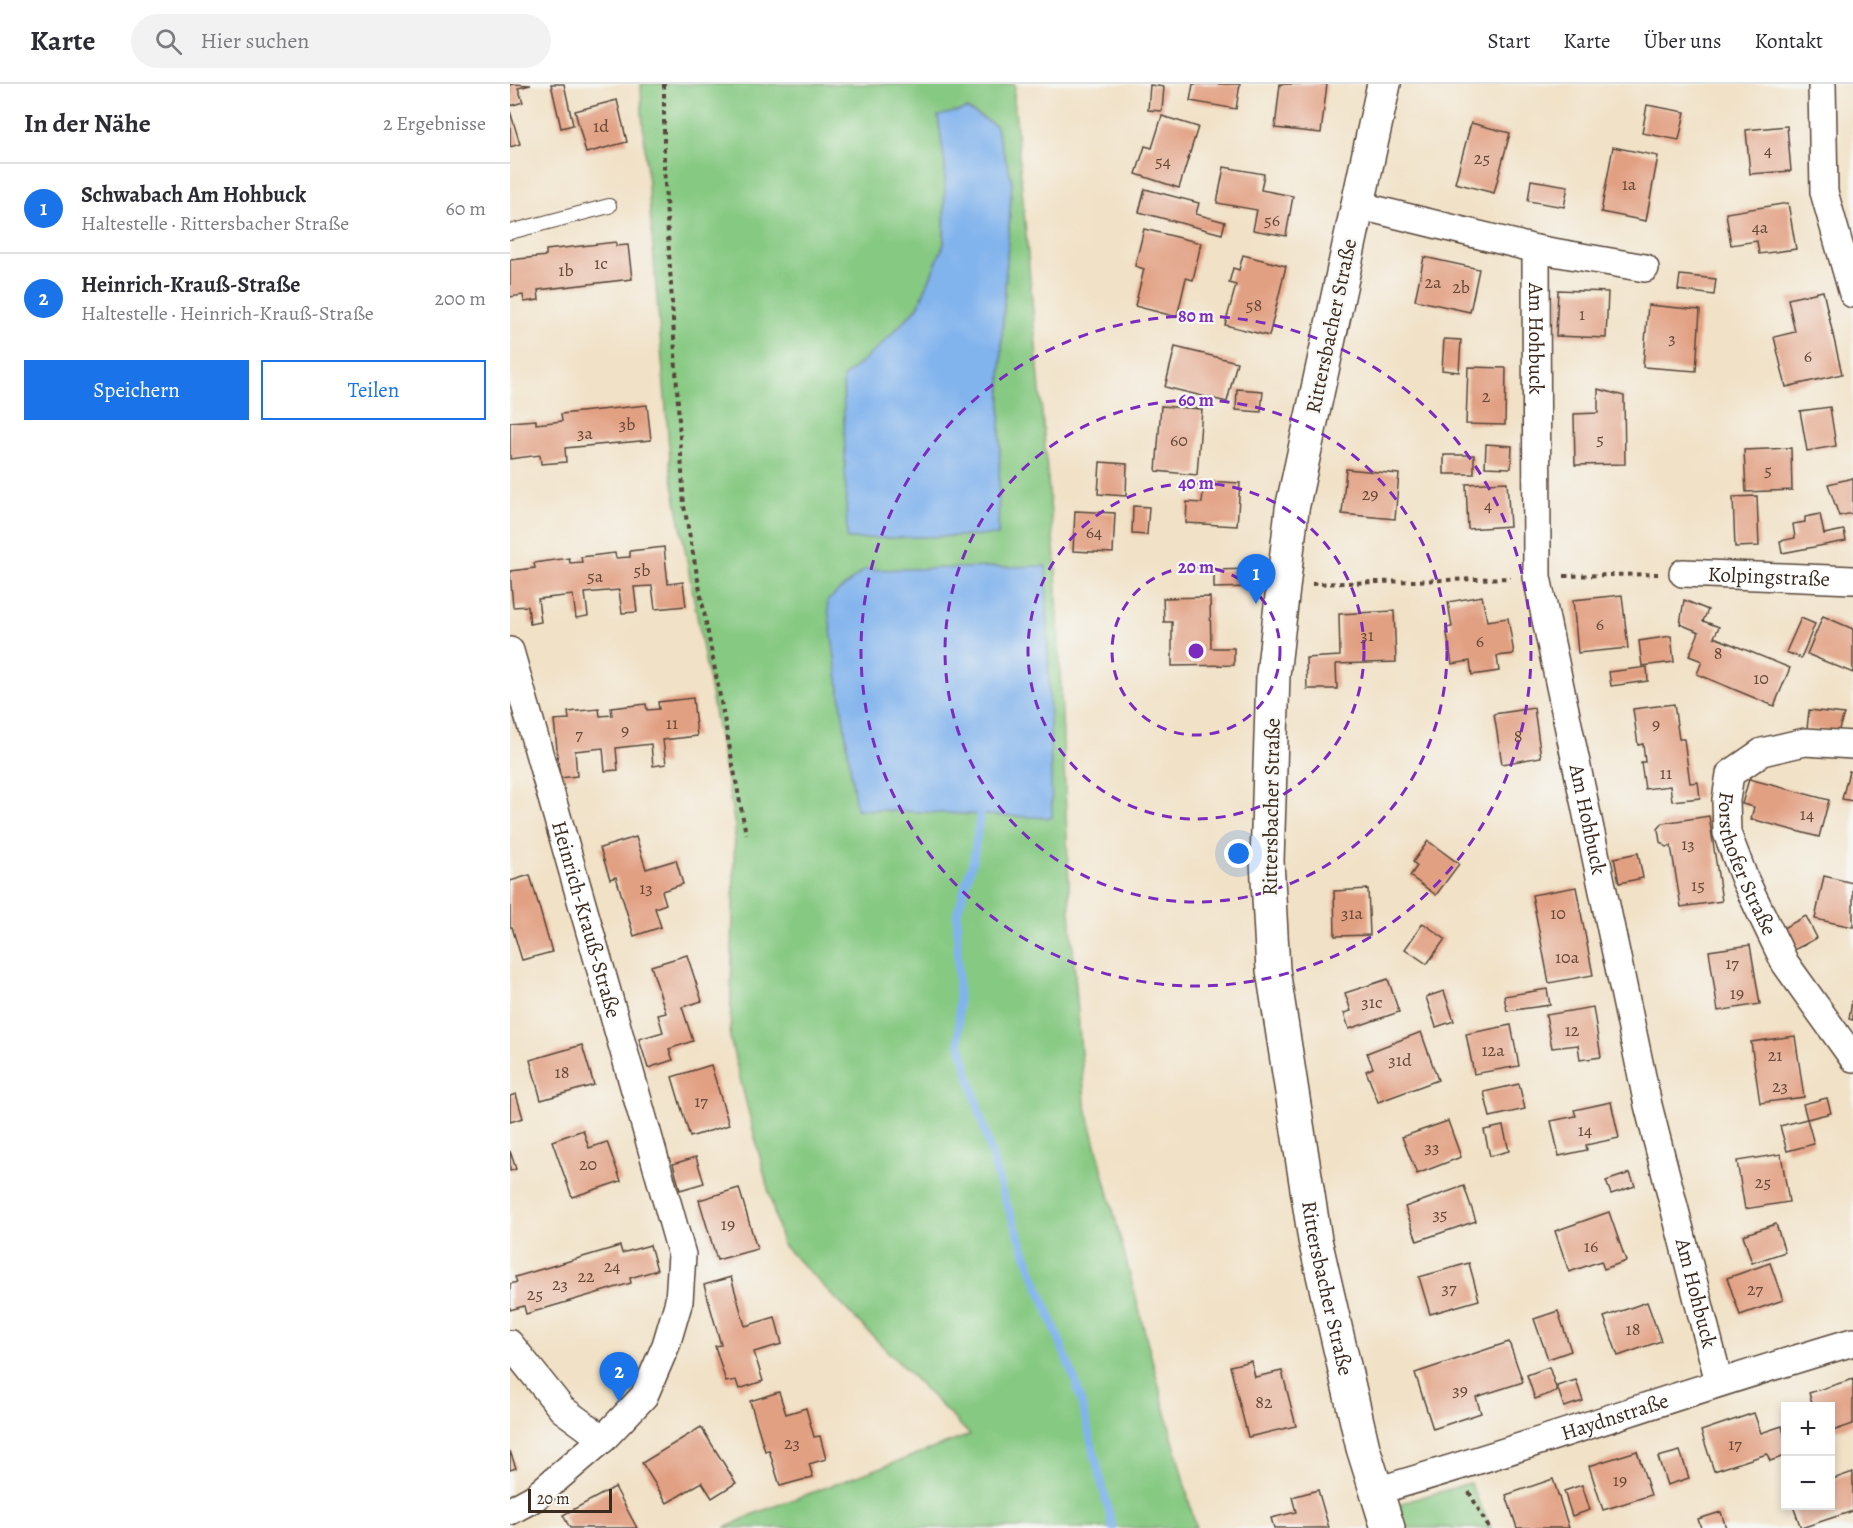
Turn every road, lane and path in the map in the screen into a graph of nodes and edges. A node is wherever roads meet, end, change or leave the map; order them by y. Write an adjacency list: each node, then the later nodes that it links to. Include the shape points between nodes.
1 (664, 84): 16 (path, via 664,167 684,506)
2 (1384, 84): 4 (main road, Rittersbacher Straße)
3 (1822, 84): 9 (street, via 1824,192)
4 (1357, 205): 7 (street); 13 (main road, Rittersbacher Straße, via 1292,509)
5 (609, 206): 6 (lane)
6 (510, 232)
7 (1536, 249): 8 (street); 11 (street, Am Hohbuck)
8 (1645, 268)
9 (1853, 294)
10 (1683, 573): 11 (path); 12 (street, Kolpingstraße)
11 (1538, 577): 13 (path); 20 (street, Am Hohbuck, via 1648,1105)
12 (1853, 580)
13 (1284, 585): 23 (main road, Rittersbacher Straße, via 1273,675 1267,861 1273,970 1315,1240)
14 (510, 651): 21 (street, Heinrich-Krauß-Straße, via 682,1255 679,1301 666,1345 644,1396)
15 (1853, 745): 17 (street, Forsthofer Straße, via 1805,742 1762,752 1730,774 1726,800 1727,832 1785,963)
16 (746, 834)
17 (1853, 1058)
18 (1853, 1342): 20 (street, Haydnstraße)
19 (510, 1344): 21 (street, via 562,1409)
20 (1719, 1382): 22 (street, Haydnstraße)
21 (603, 1439): 24 (street, Heinrich-Krauß-Straße, via 534,1498)
22 (1456, 1468): 23 (street, Haydnstraße); 26 (path)
23 (1376, 1491): 25 (main road, Rittersbacher Straße)
24 (510, 1510)
25 (1388, 1528)
26 (1489, 1528)

